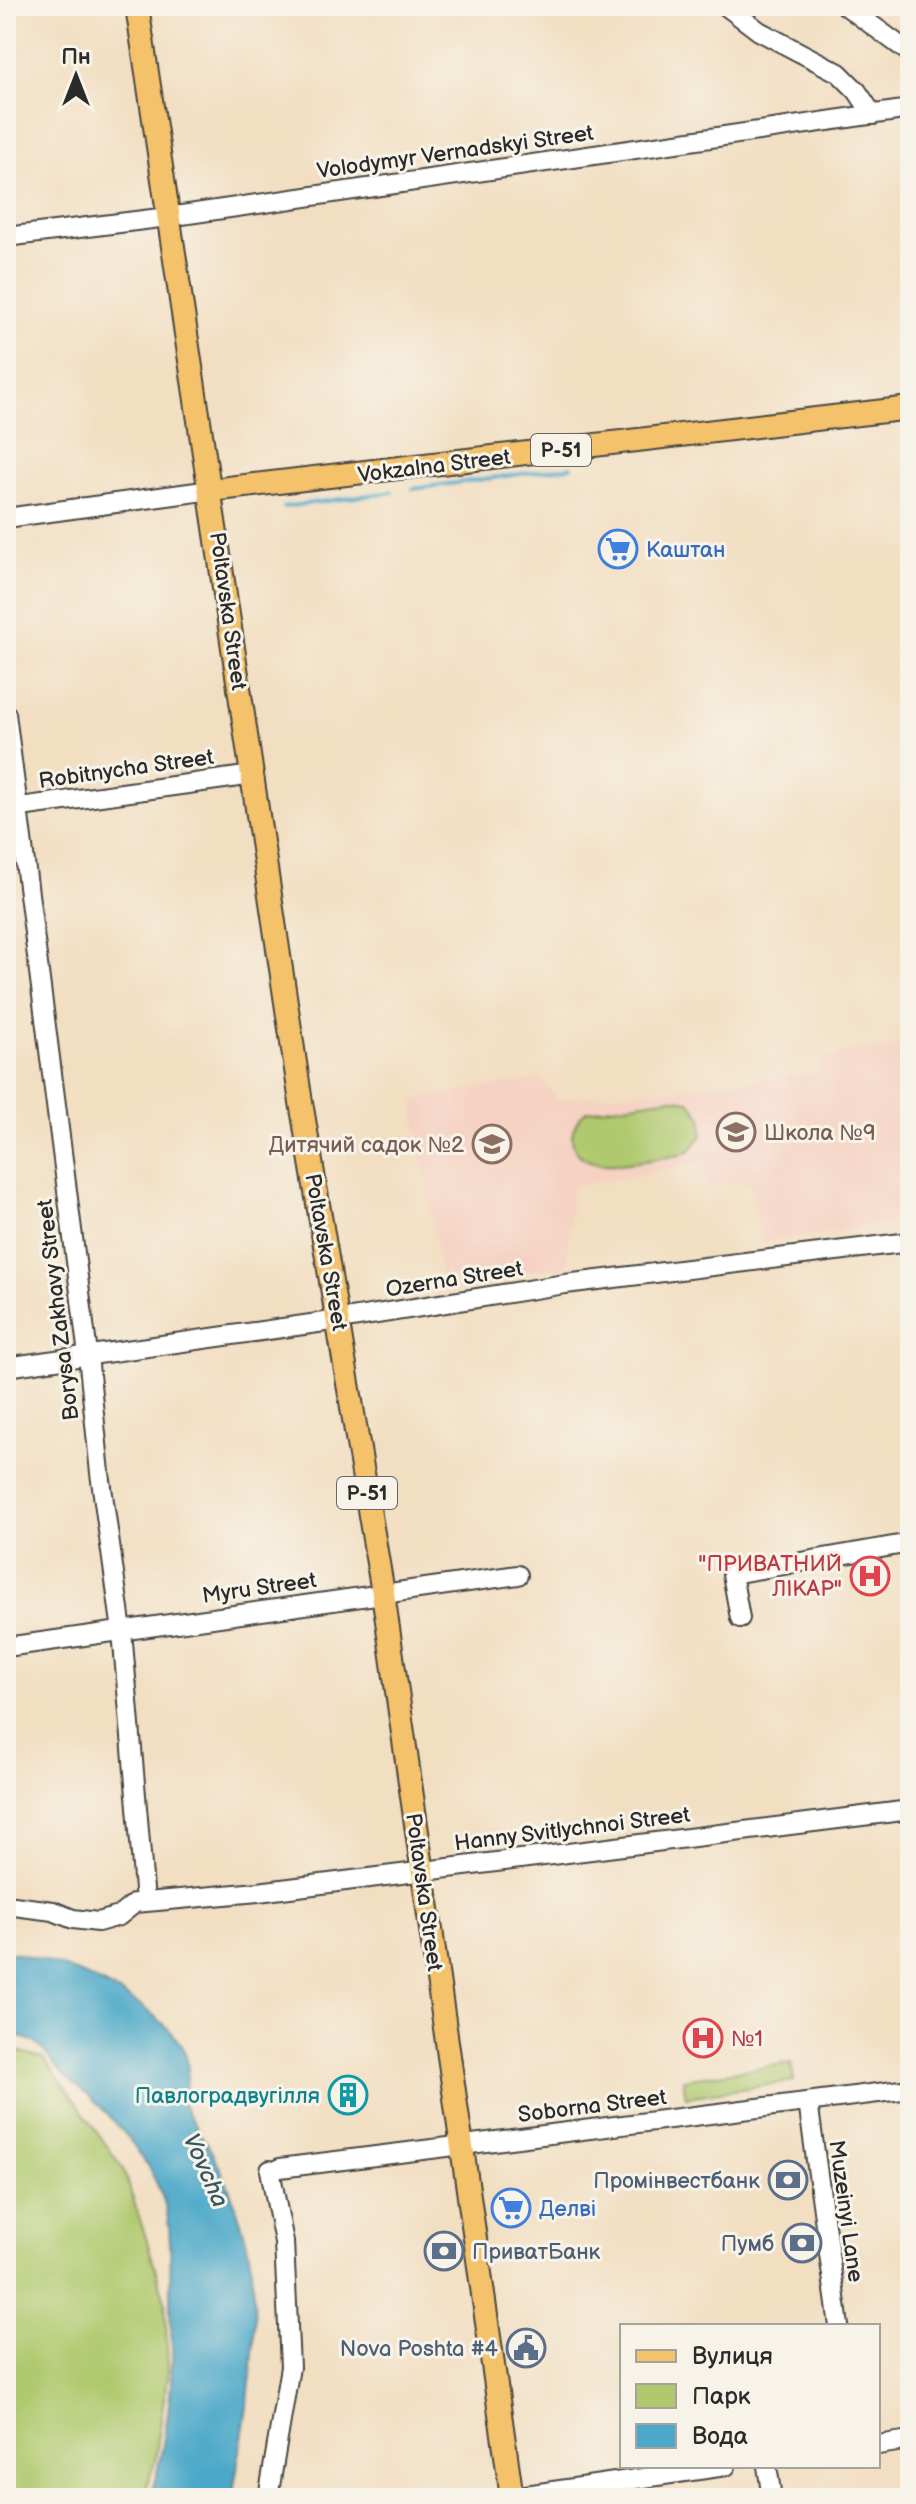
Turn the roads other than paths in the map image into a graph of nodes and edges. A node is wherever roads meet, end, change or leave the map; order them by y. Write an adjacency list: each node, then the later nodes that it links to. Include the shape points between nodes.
1 (137, 6): 7 (main road, Poltavska Street)
2 (726, 6): 6 (street, via 759,31 839,73)
3 (846, 6): 4 (street)
4 (910, 53)
5 (910, 109): 6 (street, Volodymyr Vernadskyi Street)
6 (873, 115): 7 (street, Volodymyr Vernadskyi Street)
7 (168, 217): 8 (street, Volodymyr Vernadskyi Street); 10 (main road, Poltavska Street)
8 (6, 237)
9 (910, 408): 10 (main road, Vokzalna Street / Р-51)
10 (211, 490): 11 (street, Vokzalna Street); 13 (main road, Poltavska Street / Р-51)
11 (6, 518)
12 (6, 714): 14 (street, Borysa Zakhavy Street)
13 (253, 775): 14 (street, Robitnycha Street); 16 (main road, Poltavska Street / Р-51)
14 (13, 808): 17 (street, Borysa Zakhavy Street)
15 (910, 1242): 16 (street, Ozerna Street, via 565,1284)
16 (339, 1320): 17 (street, Ozerna Street); 21 (main road, Poltavska Street / Р-51)
17 (88, 1355): 18 (street, Ozerna Street); 23 (street, Borysa Zakhavy Street)
18 (6, 1367)
19 (910, 1543): 22 (street, via 732,1574)
20 (518, 1575): 21 (street, Myru Street)
21 (383, 1593): 23 (street, Myru Street); 26 (main road, Poltavska Street / Р-51)
22 (740, 1618)
23 (122, 1631): 24 (street, Myru Street); 27 (street, Borysa Zakhavy Street)
24 (6, 1647)
25 (910, 1810): 26 (street, Hanny Svitlychnoi Street)
26 (423, 1871): 27 (street, Hanny Svitlychnoi Street); 31 (main road, Poltavska Street / Р-51)
27 (145, 1901): 28 (street, via 98,1922)
28 (6, 1905)
29 (910, 2089): 30 (street, Soborna Street)
30 (808, 2102): 31 (street, Soborna Street); 32 (street, Muzeinyi Lane)
31 (461, 2146): 37 (street, Soborna Street, via 275,2169 290,2367); 38 (main road, Poltavska Street / Р-51)
32 (839, 2324)
33 (910, 2440): 34 (street)
34 (880, 2445)
35 (712, 2468): 38 (street)
36 (767, 2468): 39 (street)
37 (268, 2498)
38 (510, 2498)
39 (772, 2498)

